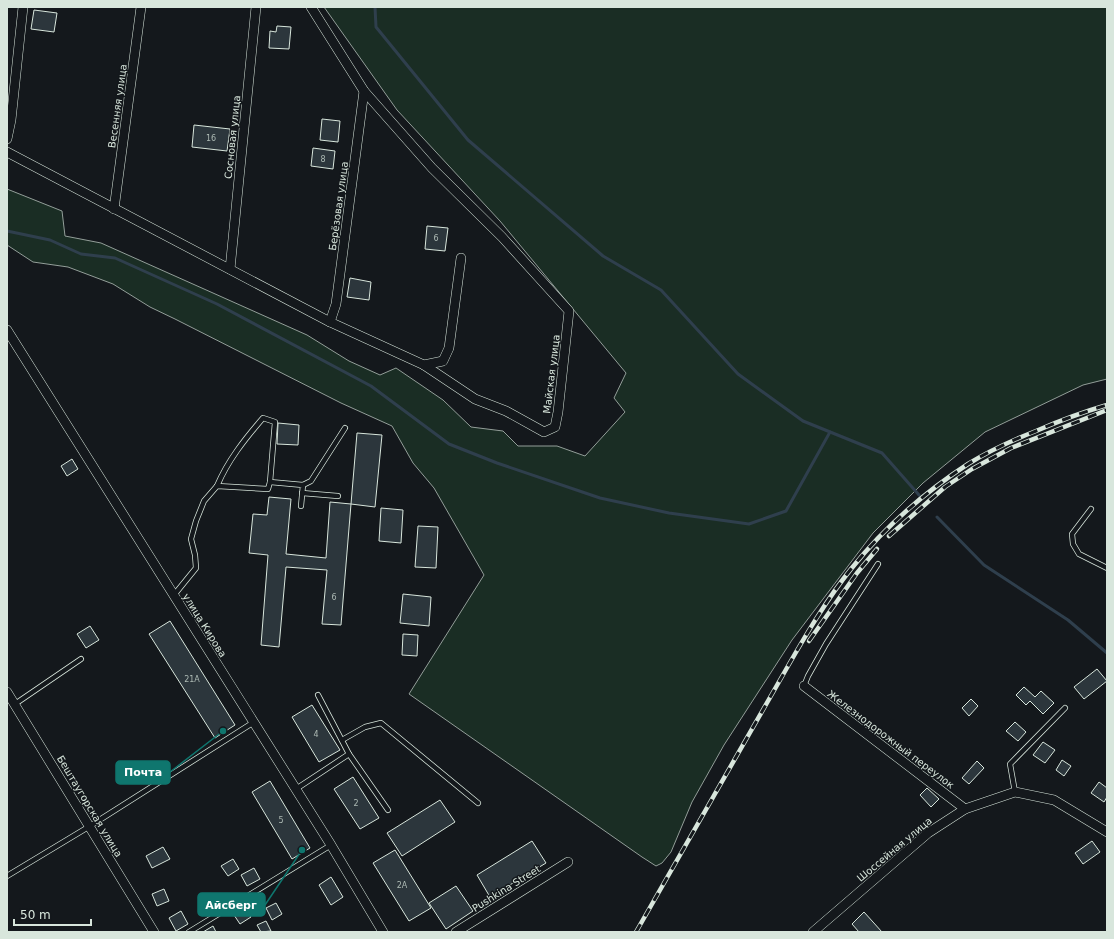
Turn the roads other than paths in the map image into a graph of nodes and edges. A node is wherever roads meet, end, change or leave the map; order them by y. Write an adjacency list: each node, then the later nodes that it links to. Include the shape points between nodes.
1 (23, 7): 6 (street)
2 (141, 7): 8 (street, Весенняя улица)
3 (256, 7): 10 (street, Сосновая улица)
4 (311, 7): 5 (street)
5 (364, 91): 11 (street, Берёзовая улица, via 336,304); 14 (street, Майская улица, via 432,168 502,237 569,311 558,412 555,426 544,432 506,411 475,399)
6 (7, 139)
7 (7, 152): 8 (street)
8 (114, 209): 10 (street)
9 (461, 258): 14 (street, via 449,348 443,361)
10 (230, 270): 11 (street)
11 (330, 322): 14 (street)
12 (7, 330): 13 (street, улица Кирова)
13 (10, 341): 25 (street, улица Кирова)
14 (424, 365)
15 (345, 428): 17 (lane, via 311,481)
16 (270, 482): 17 (lane); 18 (lane, via 268,489); 18 (lane, via 275,422 263,418 230,459)
17 (303, 485): 19 (lane)
18 (217, 486): 25 (lane, via 204,501 191,539 196,568)
19 (302, 493): 20 (lane); 21 (lane)
20 (338, 496)
21 (301, 506)
22 (1091, 509): 24 (lane, via 1072,534 1073,544 1079,554)
23 (878, 564): 27 (lane, via 826,644)
24 (1107, 568)
25 (174, 595): 32 (street, улица Кирова)
26 (81, 659): 30 (lane)
27 (804, 686): 38 (street, Железнодорожный переулок)
28 (7, 692): 30 (street, Бештаугорская улица)
29 (318, 695): 33 (lane)
30 (15, 704): 40 (street, Бештаугорская улица)
31 (1065, 708): 36 (lane, via 1010,764)
32 (254, 722): 35 (street, улица Кирова); 40 (lane)
33 (342, 740): 34 (lane); 37 (lane, via 365,727 381,724)
34 (350, 754): 35 (lane); 39 (lane)
35 (296, 789): 42 (street, улица Кирова)
36 (1015, 792): 38 (street, Шоссейная улица); 41 (street, via 1054,800)
37 (478, 803)
38 (965, 809): 49 (street, Шоссейная улица, via 928,833)
39 (388, 810)
40 (90, 826): 44 (lane); 45 (street, Бештаугорская улица)
41 (1107, 832)
42 (331, 845): 46 (lane); 47 (street, улица Кирова)
43 (568, 862): 48 (street, Pushkina Street)
44 (7, 876)
45 (154, 932)
46 (188, 932)
47 (383, 932)
48 (456, 932)
49 (813, 932)

